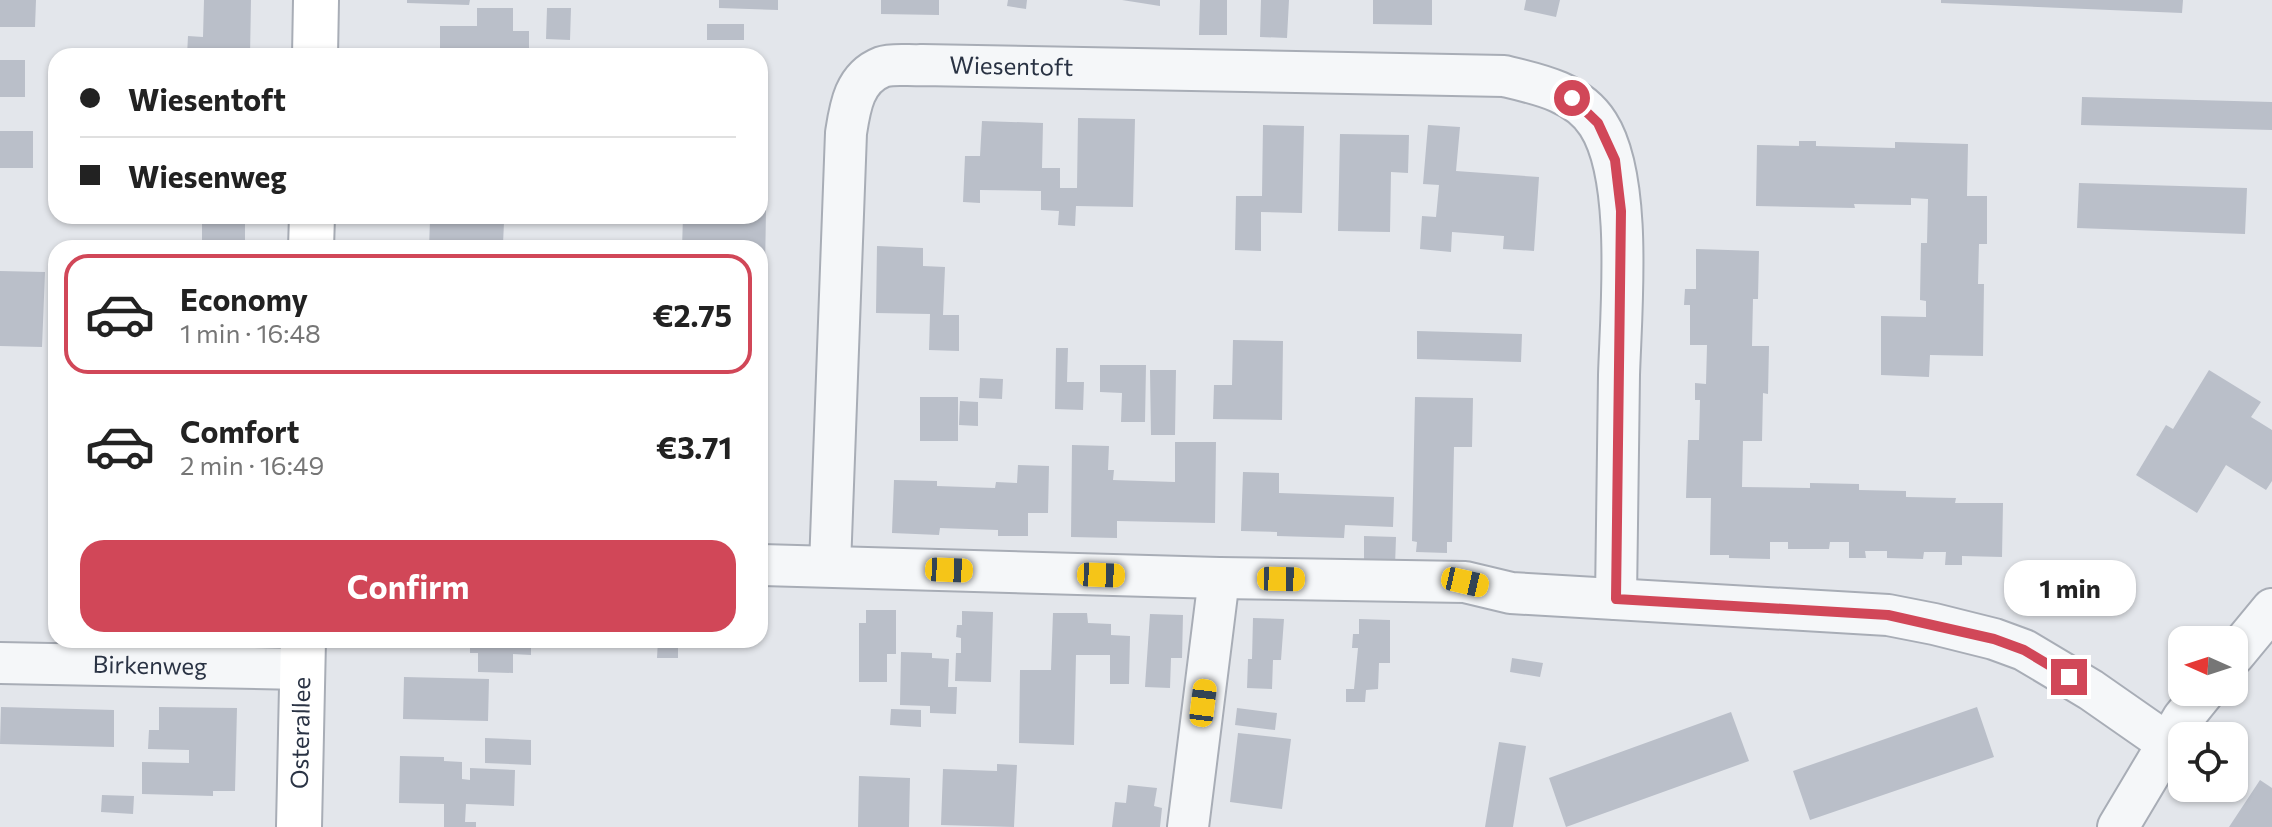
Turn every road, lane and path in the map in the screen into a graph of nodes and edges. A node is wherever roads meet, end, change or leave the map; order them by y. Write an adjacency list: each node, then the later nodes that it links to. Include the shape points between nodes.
1 (316, 0): 2 (street)
2 (315, 48)
3 (768, 565): 4 (street)
4 (830, 566): 5 (street); 6 (street, Wiesentoft, via 846,133 851,100 864,80 883,67 937,65 1504,76 1572,98 1598,123 1615,160 1621,211)
5 (1219, 578): 6 (street, via 1465,582 1511,593); 14 (street)
6 (1616, 599): 12 (street, via 1888,615 1994,639 2024,650 2091,690)
7 (2272, 609): 8 (street)
8 (2248, 638)
9 (302, 655): 10 (street, Birkenweg); 13 (street, Osterallee)
10 (0, 663)
11 (2194, 706): 12 (street)
12 (2167, 743): 15 (street)
13 (299, 827)
14 (1188, 827)
15 (2118, 827)

